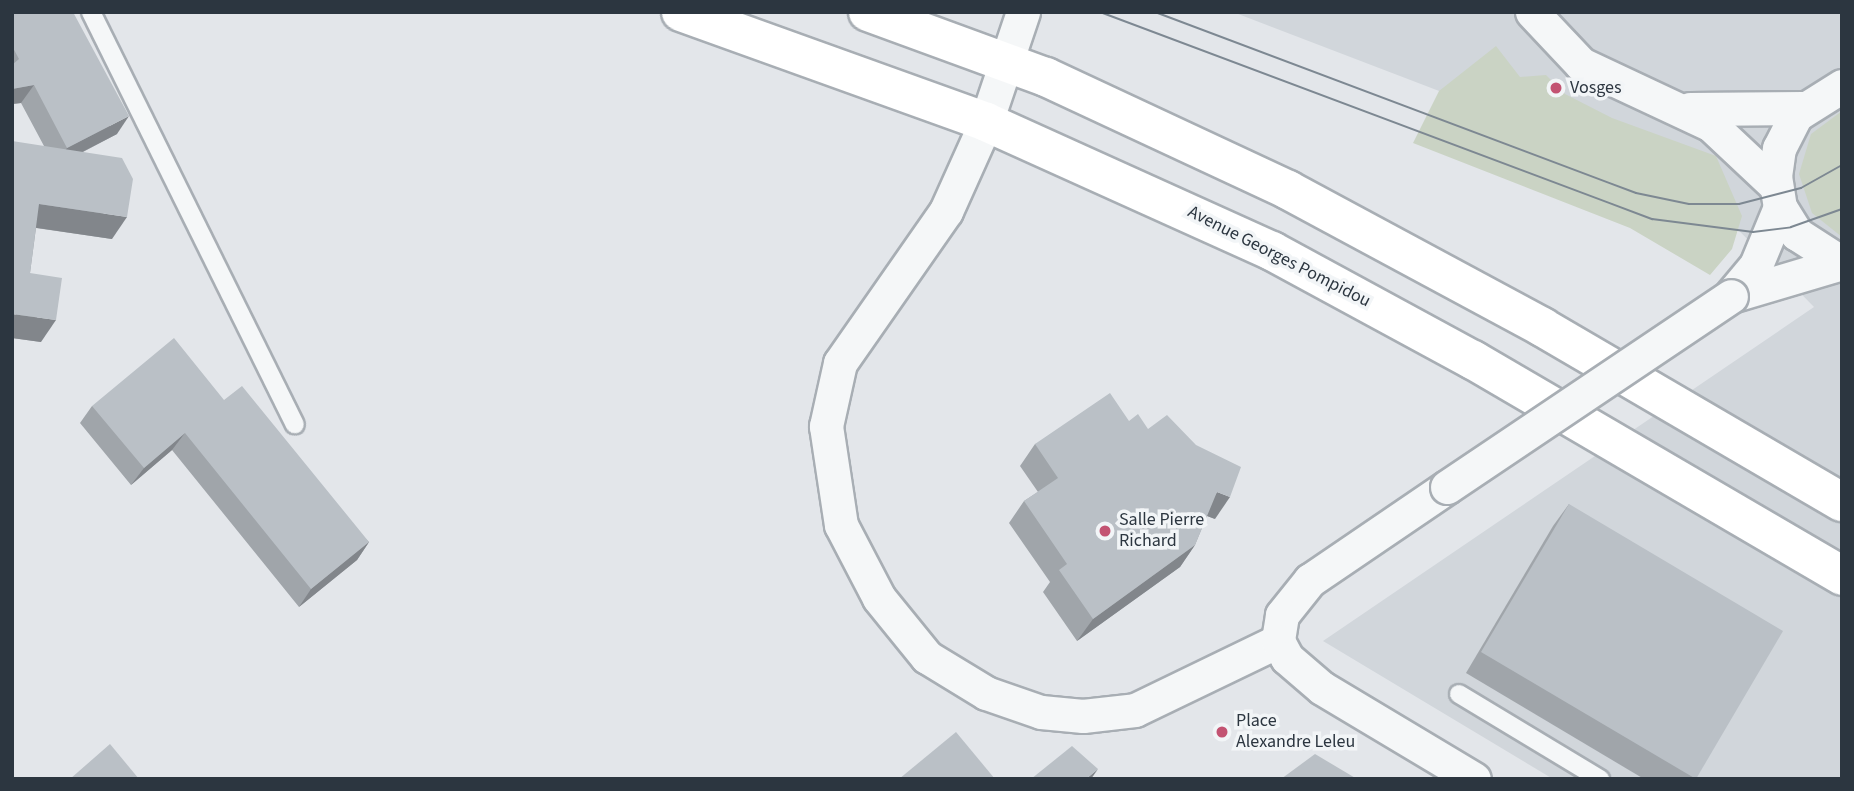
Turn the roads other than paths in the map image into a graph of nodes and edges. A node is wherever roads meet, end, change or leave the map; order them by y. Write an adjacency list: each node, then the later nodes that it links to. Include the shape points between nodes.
1 (91, 12): 14 (lane)
2 (681, 12): 10 (main road, Avenue Georges Pompidou)
3 (867, 12): 6 (main road)
4 (1023, 12): 6 (street)
5 (1532, 12): 8 (street, via 1581,64)
6 (1008, 61): 10 (street); 15 (main road, via 1249,170 1411,254)
7 (1842, 86): 9 (street)
8 (1666, 106): 9 (street, via 1761,113); 11 (street, via 1732,139)
9 (1803, 108): 11 (street, via 1779,148)
10 (986, 122): 16 (main road, Avenue Georges Pompidou, via 1351,292); 17 (street, via 946,211 840,363 828,404 828,474 841,525 867,578 927,657 1015,704 1083,716 1147,705)
11 (1778, 196): 12 (street, via 1803,241); 13 (street, via 1756,265)
12 (1842, 263): 13 (street)
13 (1731, 296): 17 (street, bridge, via 1310,580 1282,615)
14 (295, 424)
15 (1842, 502)
16 (1842, 576)
17 (1278, 641): 19 (street, via 1315,683)
18 (1459, 694): 20 (lane)
19 (1474, 779)
20 (1600, 779)

